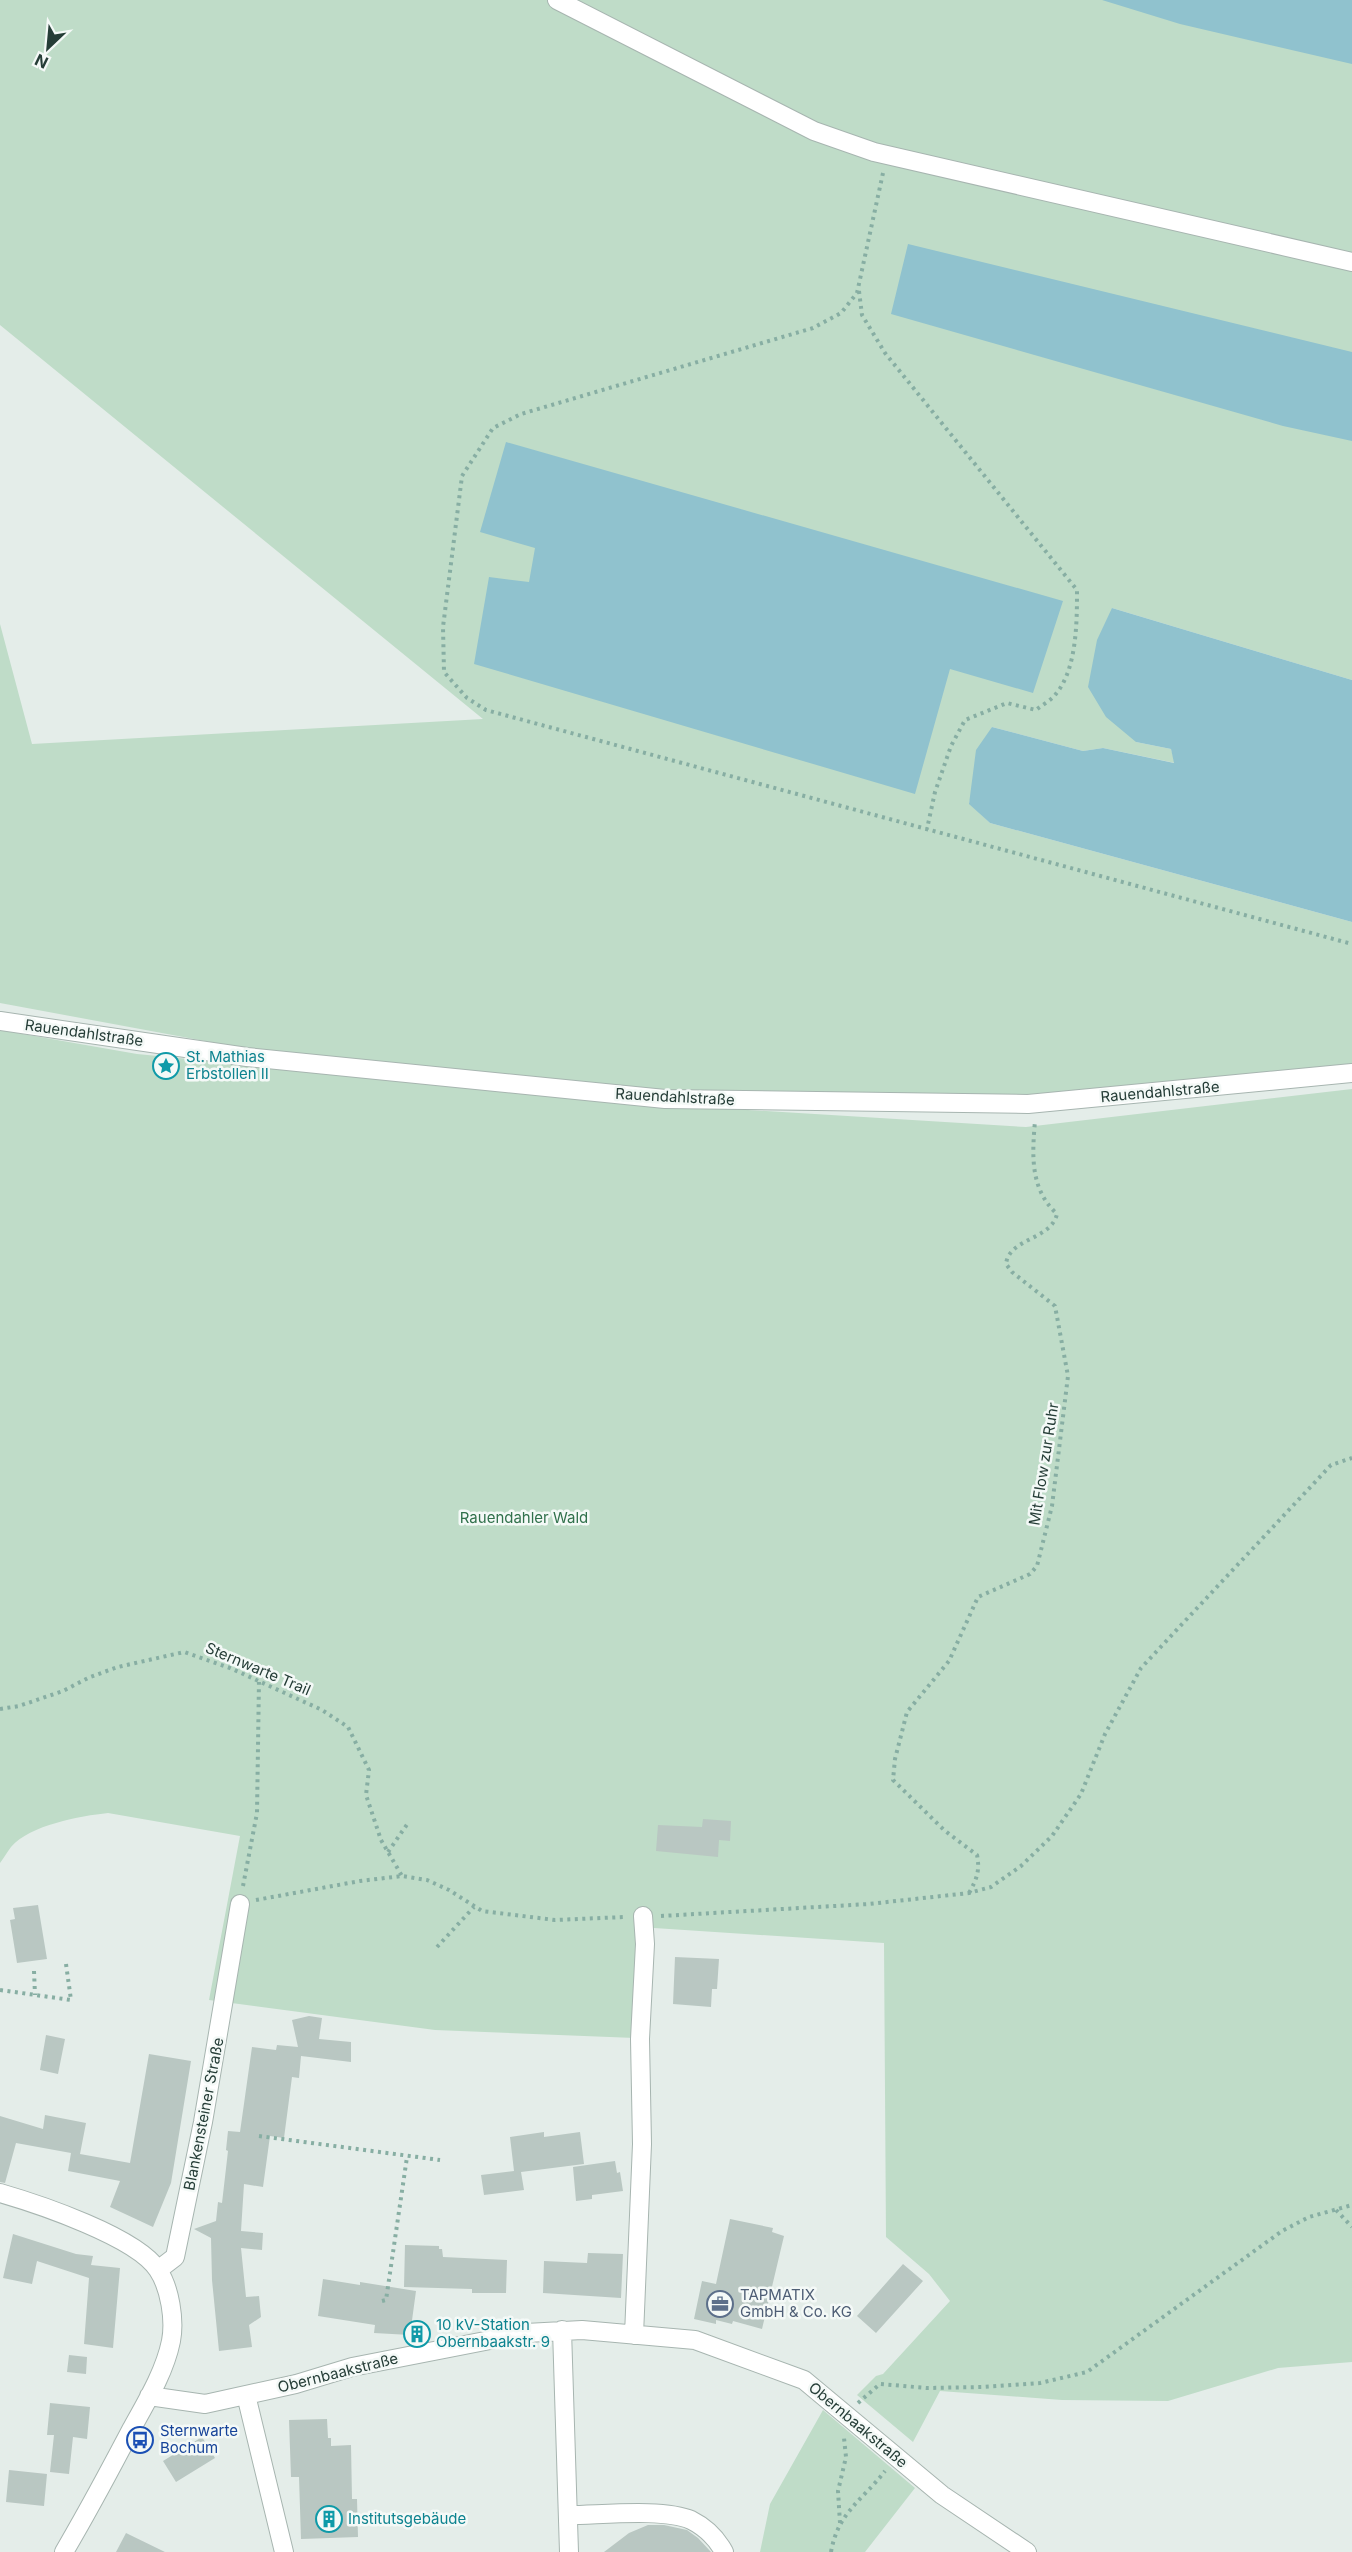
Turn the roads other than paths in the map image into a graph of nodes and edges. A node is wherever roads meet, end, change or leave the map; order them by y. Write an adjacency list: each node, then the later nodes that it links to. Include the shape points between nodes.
1 (557, 0): 2 (street, via 814,131 886,155)
2 (1352, 262)
3 (0, 1021): 4 (street, Rauendahlstraße, via 248,1057 665,1099 1036,1103)
4 (1352, 1073)
5 (240, 1904): 8 (street, Blankensteiner Straße, via 241,1950 175,2257)
6 (644, 1917): 10 (street, via 642,2144)
7 (0, 2193): 8 (street, via 115,2237)
8 (158, 2270): 12 (street, via 173,2311 171,2341)
9 (562, 2330): 10 (street, Obernbaakstraße); 11 (street, Obernbaakstraße, via 404,2356); 13 (street)
10 (634, 2335): 18 (street, Obernbaakstraße, via 695,2340 804,2380 942,2495)
11 (246, 2395): 12 (street, Obernbaakstraße, via 205,2404); 15 (street)
12 (149, 2396): 14 (street)
13 (569, 2515): 16 (street); 17 (street, via 667,2514 690,2520 710,2533)
14 (64, 2552)
15 (284, 2552)
16 (569, 2552)
17 (724, 2552)
18 (1027, 2552)

